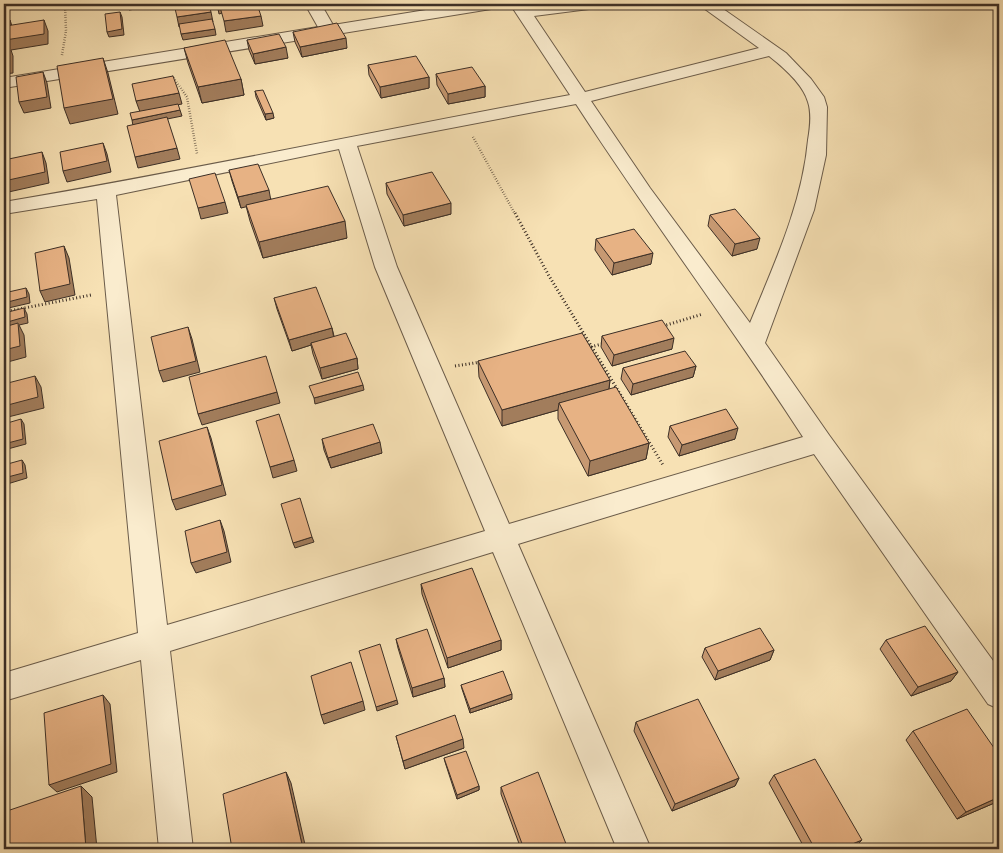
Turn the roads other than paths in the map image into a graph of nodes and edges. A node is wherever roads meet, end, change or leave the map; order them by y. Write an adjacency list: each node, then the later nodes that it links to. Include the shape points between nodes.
1 (313, 4): 6 (street)
2 (491, 4): 6 (street)
3 (589, 4): 5 (street)
4 (706, 4): 7 (street)
5 (521, 9): 9 (street)
6 (327, 29): 8 (street)
7 (772, 50): 9 (street); 13 (street, via 799,74 816,98 819,112 818,158 802,216)
8 (4, 83)
9 (581, 98): 10 (street); 13 (street, via 643,192)
10 (346, 142): 11 (street); 15 (street, via 386,267)
11 (106, 191): 12 (street); 16 (street)
12 (4, 208)
13 (753, 344): 14 (street)
14 (820, 442): 15 (street); 18 (street)
15 (500, 536): 16 (street); 20 (street)
16 (154, 642): 17 (street); 19 (street)
17 (4, 687)
18 (999, 694)
19 (176, 849)
20 (631, 849)

